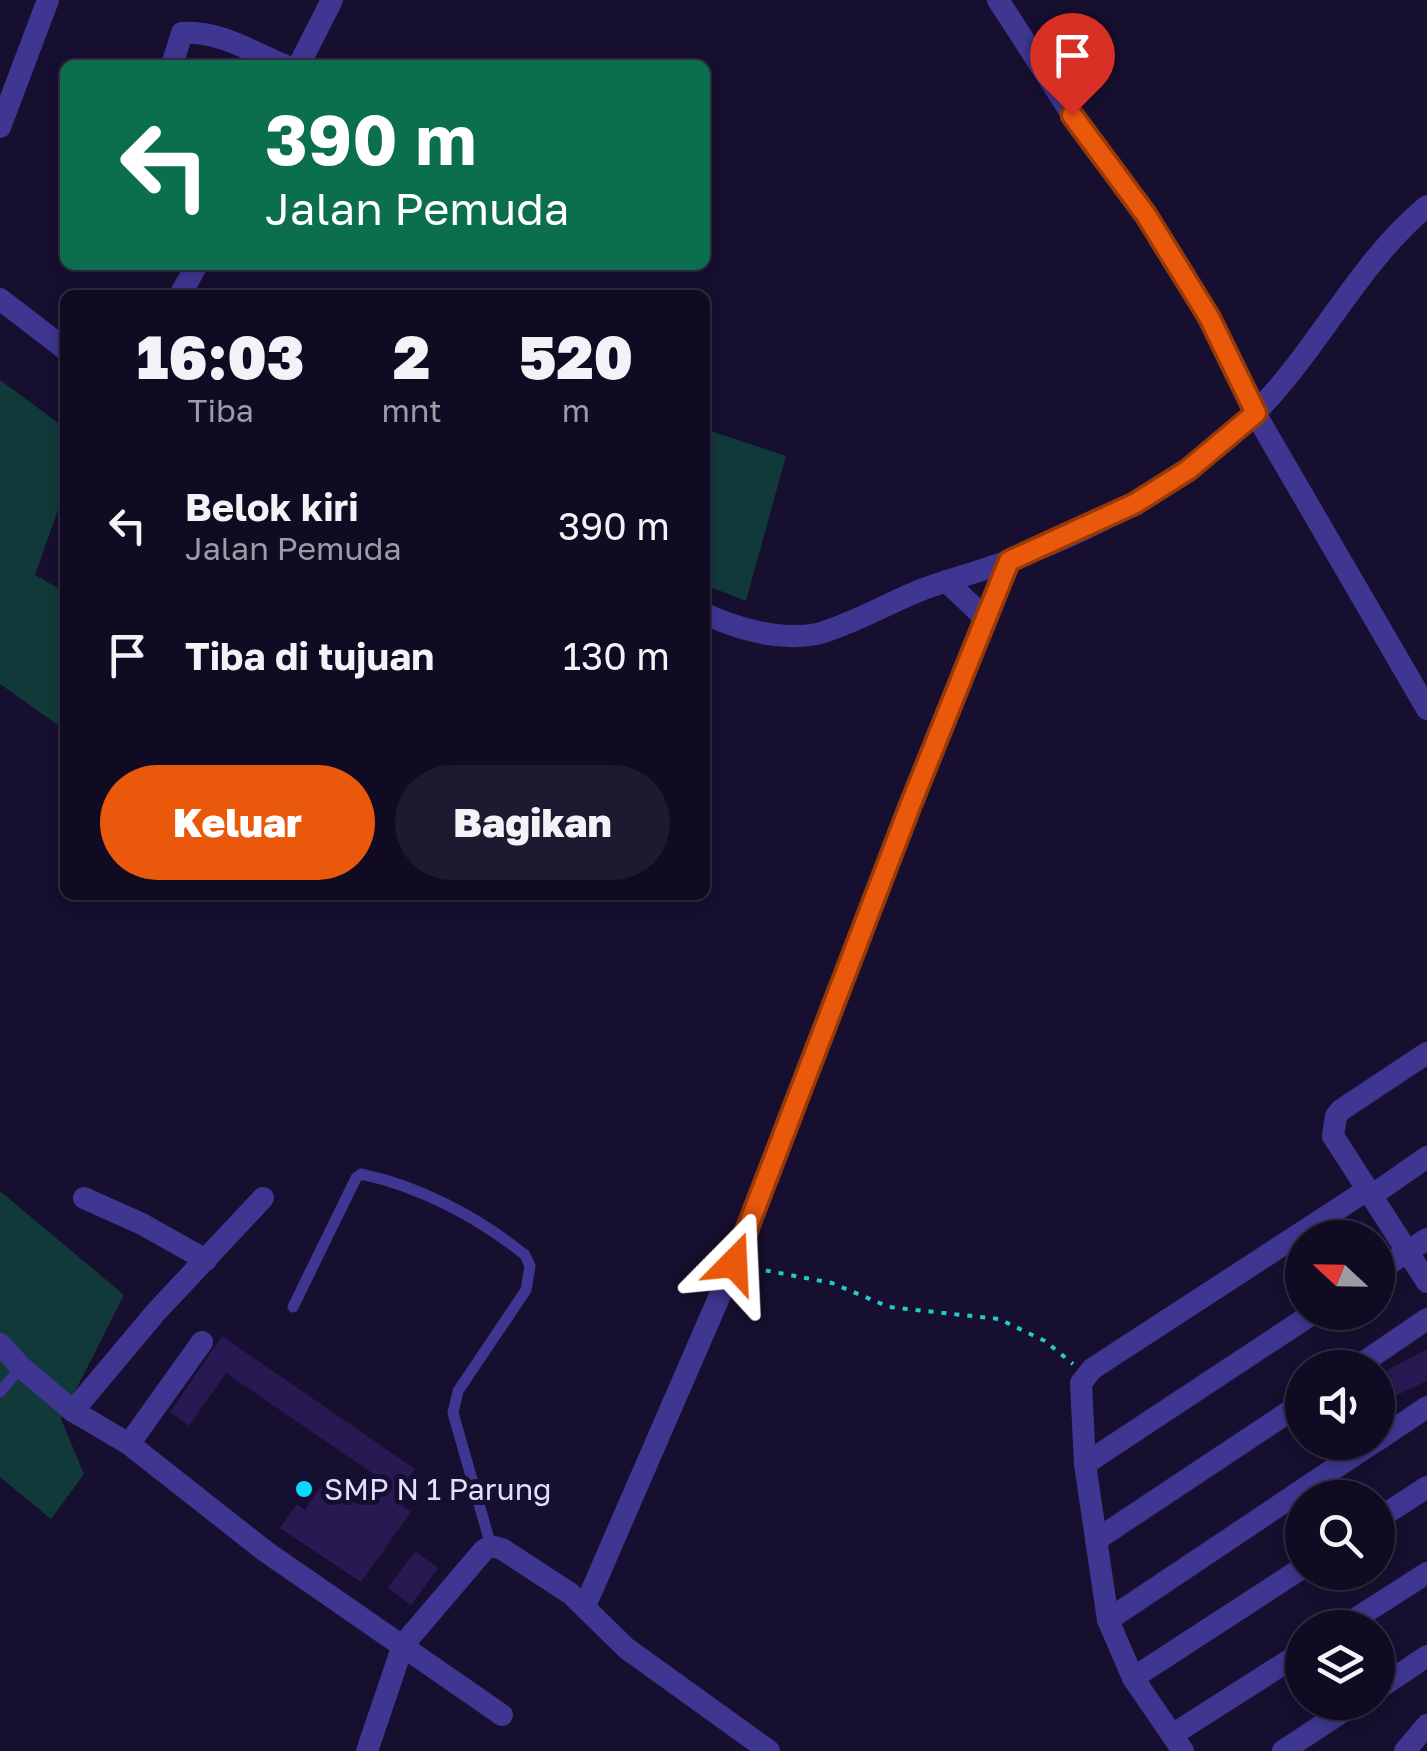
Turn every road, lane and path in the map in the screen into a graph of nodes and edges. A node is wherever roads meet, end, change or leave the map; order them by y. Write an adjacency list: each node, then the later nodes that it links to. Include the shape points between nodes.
1 (48, 0): 7 (street)
2 (998, 0): 11 (street, via 1146,215 1209,317)
3 (323, 5): 6 (street)
4 (174, 60): 5 (street, via 182,34 192,32)
5 (272, 60)
6 (301, 60)
7 (0, 127)
8 (1427, 206): 11 (street, via 1382,251)
9 (0, 299): 10 (street)
10 (60, 346)
11 (1256, 413): 12 (street, via 1199,462 1134,504); 16 (street)
12 (1009, 561): 13 (street); 15 (street)
13 (946, 581): 14 (street, via 804,637); 15 (street)
14 (710, 616)
15 (984, 618): 25 (street)
16 (1427, 709)
17 (1427, 1053): 19 (street, via 1336,1116 1332,1136)
18 (1427, 1158): 19 (street)
19 (1369, 1193): 22 (street); 34 (street)
20 (84, 1198): 23 (street)
21 (263, 1198): 23 (street)
22 (1417, 1245): 24 (street); 26 (street)
23 (206, 1260): 37 (street)
24 (1395, 1260)
25 (734, 1263): 34 (path, via 832,1283 888,1307 999,1319 1045,1341); 49 (street)
26 (1427, 1282)
27 (293, 1307): 46 (lane, via 361,1174 460,1211 525,1255 526,1290 454,1403)
28 (1427, 1319): 32 (street)
29 (1288, 1330): 42 (street)
30 (202, 1342): 40 (street)
31 (0, 1344): 33 (street)
32 (1381, 1350)
33 (21, 1367): 35 (lane); 37 (street)
34 (1085, 1376): 42 (street)
35 (0, 1392)
36 (1427, 1407): 39 (street)
37 (73, 1411): 40 (street)
38 (1285, 1413): 45 (street)
39 (1395, 1428)
40 (129, 1444): 52 (street, via 265,1551)
41 (1348, 1460): 51 (street)
42 (1085, 1464): 45 (street)
43 (1427, 1487): 44 (street)
44 (1395, 1509)
45 (1096, 1540): 51 (street)
46 (491, 1546): 49 (street); 52 (street)
47 (1427, 1573): 50 (street)
48 (1285, 1579): 55 (street)
49 (586, 1606): 62 (street, via 626,1648)
50 (1369, 1610)
51 (1108, 1620): 55 (street)
52 (404, 1645): 57 (street); 61 (street)
53 (1427, 1656): 56 (street)
54 (1285, 1664): 60 (street)
55 (1134, 1678): 60 (street)
56 (1395, 1678)
57 (502, 1715)
58 (1330, 1720): 63 (street)
59 (1427, 1725): 64 (street)
60 (1177, 1743)
61 (367, 1751)
62 (769, 1751)
63 (1283, 1751)
64 (1405, 1751)

